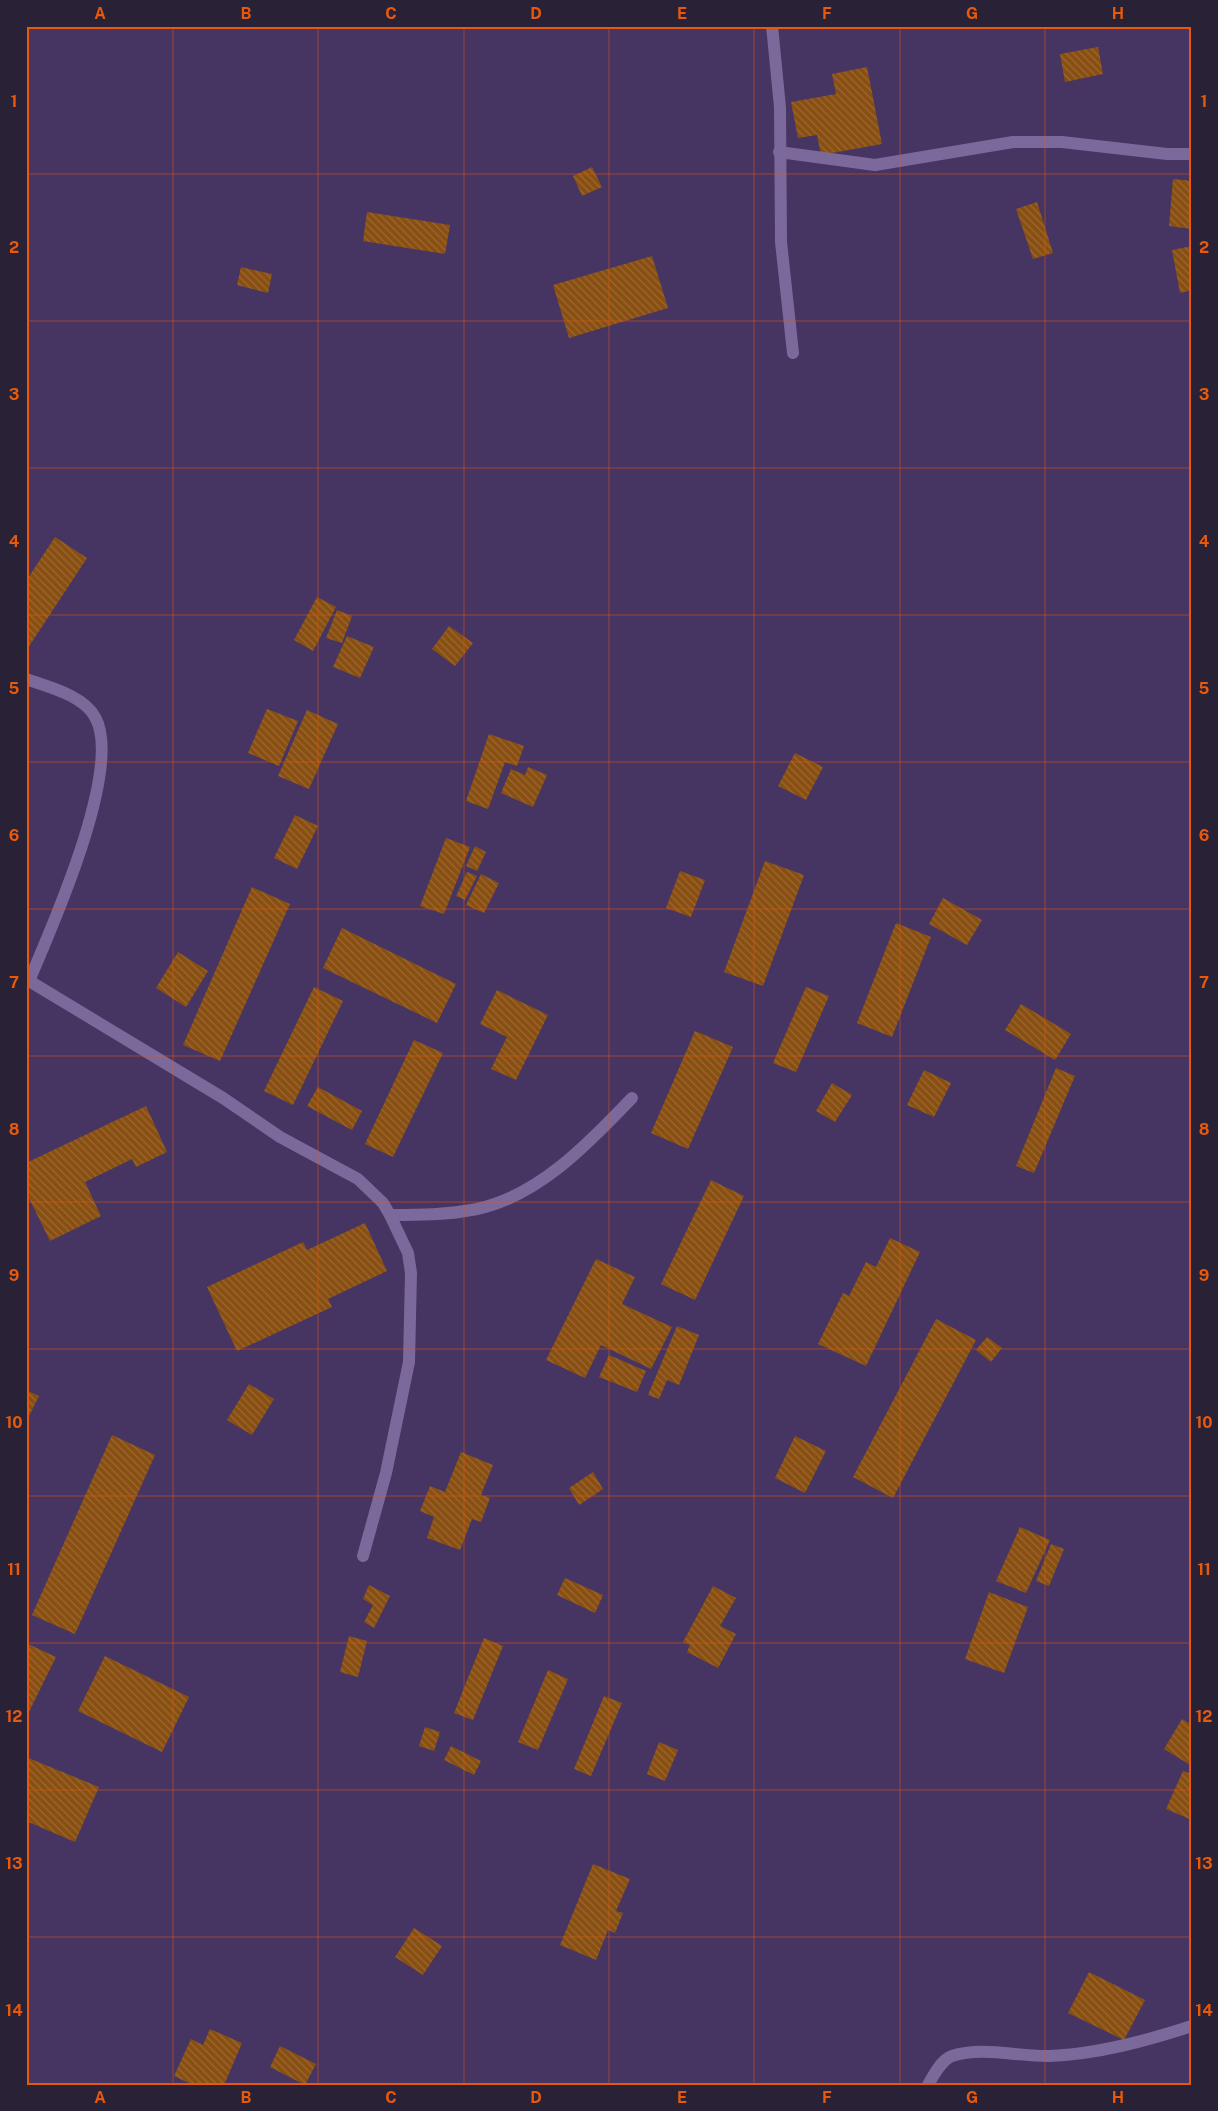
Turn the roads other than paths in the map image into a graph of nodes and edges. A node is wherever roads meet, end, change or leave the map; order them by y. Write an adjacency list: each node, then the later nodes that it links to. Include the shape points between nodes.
1 (772, 26): 2 (street, via 780,107)
2 (779, 152): 3 (street, via 875,165 1013,142 1062,142); 4 (street, via 781,242)
3 (1192, 154)
4 (793, 353)
5 (26, 679): 6 (street, via 79,700 95,715 102,741 89,824 63,901)
6 (28, 980): 8 (street, via 223,1098 280,1137 358,1179)
7 (632, 1098): 8 (street, via 594,1138 556,1171 512,1196 479,1208 440,1215)
8 (390, 1215): 9 (street, via 408,1253 411,1273 409,1362 388,1464)
9 (364, 1556)
10 (1192, 2026): 11 (street, via 1158,2037 1078,2054 964,2053 949,2057)
11 (928, 2085)

